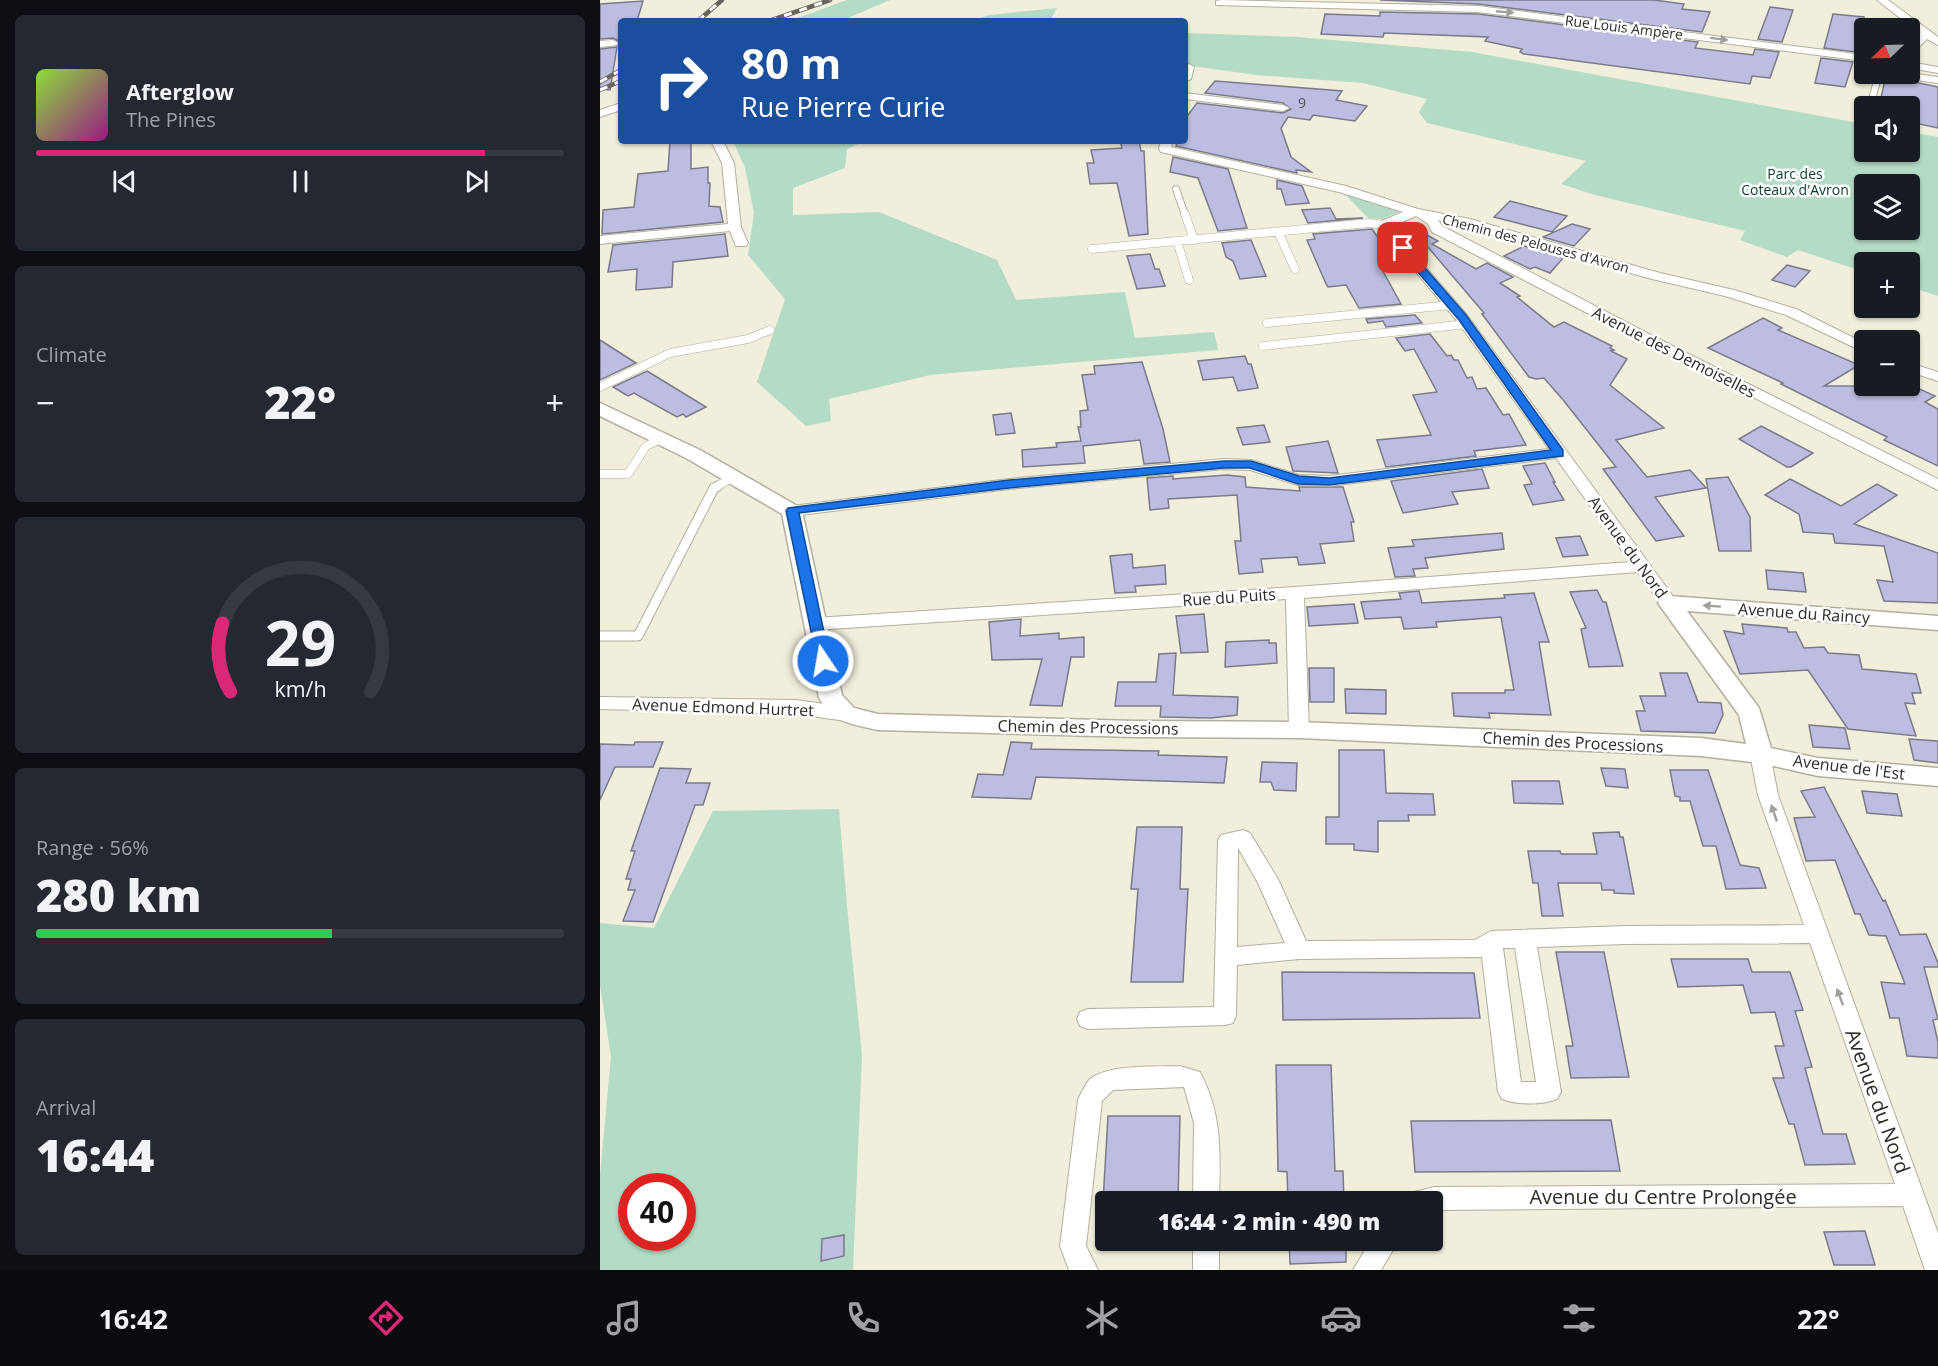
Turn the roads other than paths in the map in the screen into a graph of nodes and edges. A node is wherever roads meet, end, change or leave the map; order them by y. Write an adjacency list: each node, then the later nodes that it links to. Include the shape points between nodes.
1 (1882, 0): 4 (street)
2 (1220, 3): 3 (street, Rue Louis Ampère)
3 (1384, 3): 9 (street, Rue Louis Ampère, one-way to 9, via 1521,14)
4 (1923, 31): 5 (street); 6 (street)
5 (1920, 42)
6 (1938, 42)
7 (613, 43): 8 (street)
8 (600, 44)
9 (1854, 57)
10 (1920, 67): 11 (street)
11 (1938, 70)
12 (1920, 77): 13 (lane)
13 (1938, 80)
14 (1188, 96): 16 (street)
15 (618, 107): 17 (street)
16 (1283, 108)
17 (600, 114)
18 (718, 144): 23 (street, via 728,163)
19 (1166, 145): 21 (street, Chemin des Pelouses d'Avron, via 1342,189)
20 (1176, 189): 26 (lane)
21 (1415, 212): 22 (street); 36 (street, Chemin des Pelouses d'Avron, via 1465,222 1791,312); 46 (street, Avenue des Demoiselles, via 1467,245)
22 (1384, 225): 24 (lane); 32 (street, Avenue du Nord)
23 (735, 227): 25 (street); 28 (street)
24 (1278, 232): 26 (lane); 30 (lane)
25 (600, 240)
26 (1194, 240): 27 (lane)
27 (1177, 241): 29 (lane); 31 (lane)
28 (741, 243)
29 (1092, 249)
30 (1295, 269)
31 (1189, 280)
32 (1451, 304): 33 (lane); 34 (street, Avenue du Nord)
33 (1267, 323)
34 (1467, 324): 37 (lane); 43 (street, Avenue du Nord)
35 (770, 330): 40 (lane, via 740,343 678,350)
36 (1854, 343)
37 (1263, 346)
38 (1920, 371): 39 (street)
39 (1938, 377)
40 (600, 387)
41 (600, 410): 42 (street)
42 (661, 439): 44 (lane, via 646,446 628,474); 45 (street)
43 (1559, 453): 47 (street, via 1329,481 1298,480 1251,465 1224,464 1009,484); 48 (street, Avenue du Nord)
44 (600, 474)
45 (733, 477): 47 (street); 53 (lane, via 714,488 638,636)
46 (1938, 485)
47 (792, 511): 52 (street)
48 (1642, 566): 49 (street, Rue du Puits); 50 (street, Avenue du Nord)
49 (1295, 593): 52 (street, Rue du Puits); 56 (street)
50 (1669, 603): 51 (street, Avenue du Raincy, one-way to 50); 57 (street, Avenue du Nord, via 1751,714)
51 (1938, 623)
52 (815, 624): 55 (street, via 831,698)
53 (600, 636)
54 (600, 703): 55 (street, Avenue Edmond Hurtret, via 796,706)
55 (846, 714): 56 (street, Chemin des Processions, via 878,722)
56 (1299, 730): 57 (street, Chemin des Processions, via 1701,747)
57 (1760, 754): 58 (street, Avenue de l'Est, via 1818,767); 59 (street, Avenue du Nord, one-way to 57, via 1768,795)
58 (1938, 777)
59 (1817, 934): 60 (street); 66 (street, Avenue du Nord, one-way to 59)
60 (1525, 939): 61 (street); 61 (street, via 1549,1092 1510,1092)
61 (1491, 940): 62 (street, via 1479,949)
62 (1299, 950): 63 (street); 63 (street, via 1267,879 1243,838 1228,840)
63 (1226, 957): 64 (street, via 1225,1016)
64 (1088, 1019)
65 (1206, 1191): 72 (street, via 1207,1128 1192,1079 1179,1076 1102,1083 1090,1100 1073,1246)
66 (1912, 1195): 67 (street, Avenue du Centre Prolongée); 68 (street, Avenue du Nord)
67 (1443, 1198)
68 (1929, 1220): 71 (street, Avenue du Nord)
69 (1206, 1251): 73 (street)
70 (1379, 1251): 74 (street)
71 (1938, 1269)
72 (1085, 1270)
73 (1206, 1270)
74 (1366, 1270)

